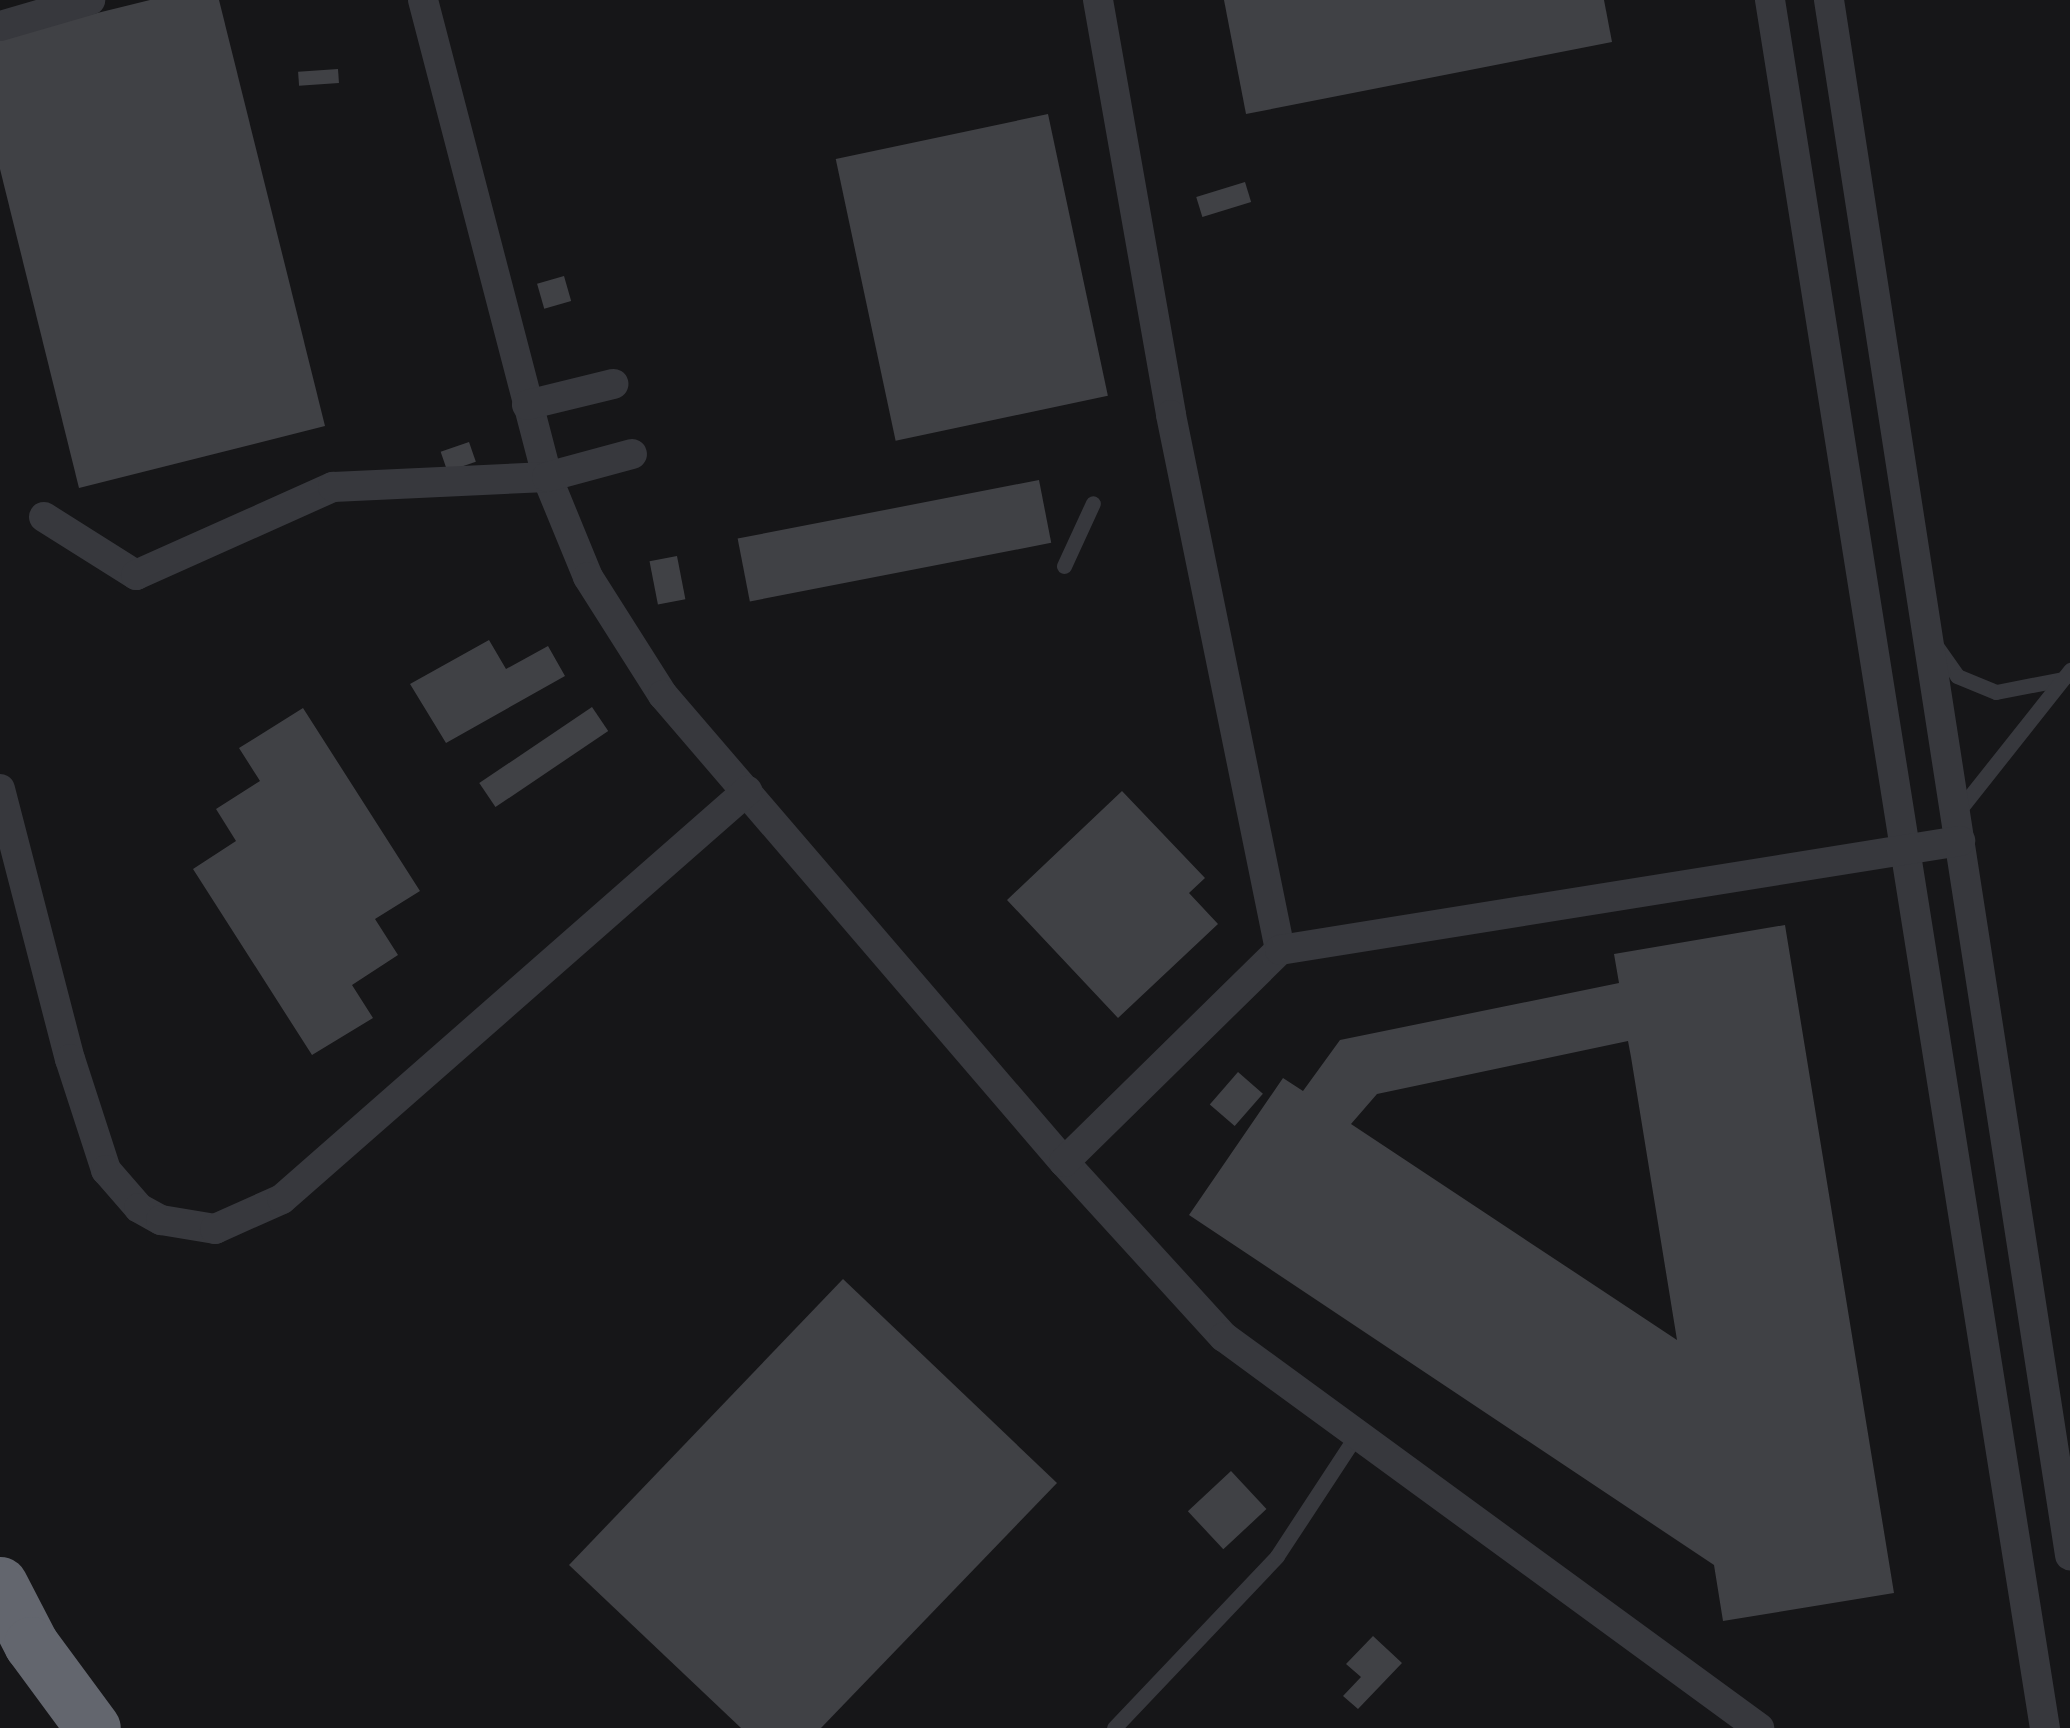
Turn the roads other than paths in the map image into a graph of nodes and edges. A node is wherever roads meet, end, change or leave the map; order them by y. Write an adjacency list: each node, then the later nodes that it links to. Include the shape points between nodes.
1 (90, 0): 6 (street)
2 (423, 0): 8 (street)
3 (1098, 0): 20 (street, via 1171,415)
4 (1770, 0): 19 (street)
5 (1829, 0): 14 (street)
6 (0, 26)
7 (613, 384): 8 (street)
8 (527, 405): 10 (street)
9 (632, 454): 10 (street)
10 (546, 477): 12 (street, via 333,487 136,575); 17 (street, via 623,638)
11 (1093, 503): 13 (lane)
12 (44, 517)
13 (1064, 566)
14 (1930, 638): 15 (lane, via 1957,676 1996,692); 18 (street)
15 (2066, 675): 18 (lane)
16 (0, 789): 17 (street, via 70,1060 106,1170 139,1208 161,1220 215,1229 282,1199)
17 (747, 791): 21 (street)
18 (1958, 827): 19 (street); 23 (street)
19 (1906, 848): 20 (street); 28 (street)
20 (1280, 950): 21 (street)
21 (1064, 1162): 22 (street, via 1224,1338)
22 (1359, 1431): 26 (lane, via 1278,1556); 27 (street)
23 (2069, 1546)
24 (0, 1584): 25 (highway, via 31,1644)
25 (93, 1728)
26 (1114, 1728)
27 (1759, 1728)
28 (2045, 1728)

